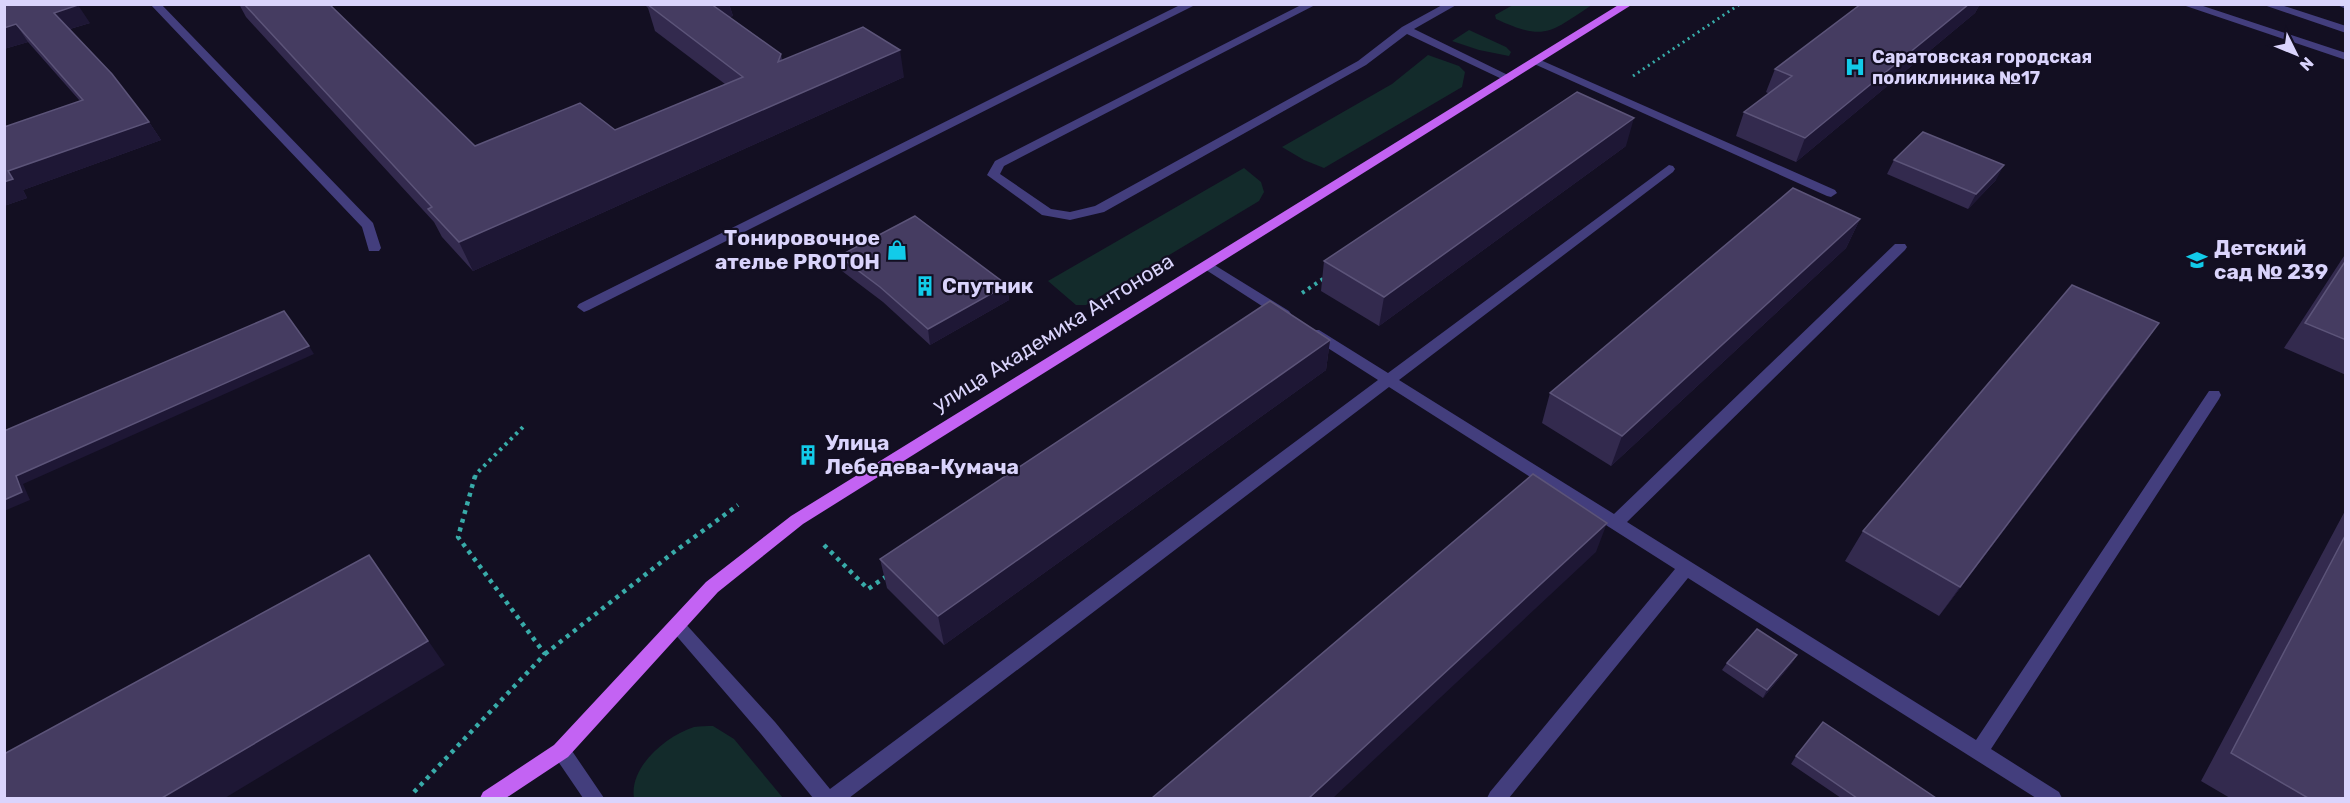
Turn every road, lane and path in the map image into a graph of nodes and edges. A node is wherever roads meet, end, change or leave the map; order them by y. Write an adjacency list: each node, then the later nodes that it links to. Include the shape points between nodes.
1 (155, 4): 18 (street, via 368,226)
2 (1192, 4): 20 (street)
3 (1312, 4): 10 (street, via 999,164 993,175 1047,212 1070,216 1099,209 1362,63)
4 (1453, 4): 10 (street)
5 (1628, 4): 13 (main road, улица Академика Антонова)
6 (2185, 4): 12 (street)
7 (2266, 4): 11 (street)
8 (2340, 4): 9 (street)
9 (2346, 6)
10 (1406, 29): 14 (street)
11 (2346, 30)
12 (2346, 57)
13 (1536, 61): 14 (main road, улица Академика Антонова); 16 (street)
14 (1508, 78): 19 (main road, улица Академика Антонова)
15 (1670, 169): 21 (street)
16 (1831, 193)
17 (1900, 247): 25 (street)
18 (374, 248)
19 (1208, 265): 21 (street); 29 (main road, улица Академика Антонова, via 797,520 712,587)
20 (584, 307)
21 (1388, 382): 25 (street); 37 (street)
22 (2214, 395): 32 (street)
23 (523, 427): 30 (path, via 476,474 458,537)
24 (738, 506): 30 (path)
25 (1616, 522): 27 (street)
26 (824, 545): 28 (path)
27 (1687, 567): 32 (street); 38 (street)
28 (868, 589)
29 (677, 626): 31 (main road, улица Академика Антонова); 36 (street)
30 (545, 654): 33 (path)
31 (561, 751): 34 (main road, улица Академика Антонова); 35 (street)
32 (1979, 752): 39 (street)
33 (414, 792)
34 (490, 798)
35 (594, 798)
36 (825, 798)
37 (834, 798)
38 (1497, 798)
39 (2052, 798)

